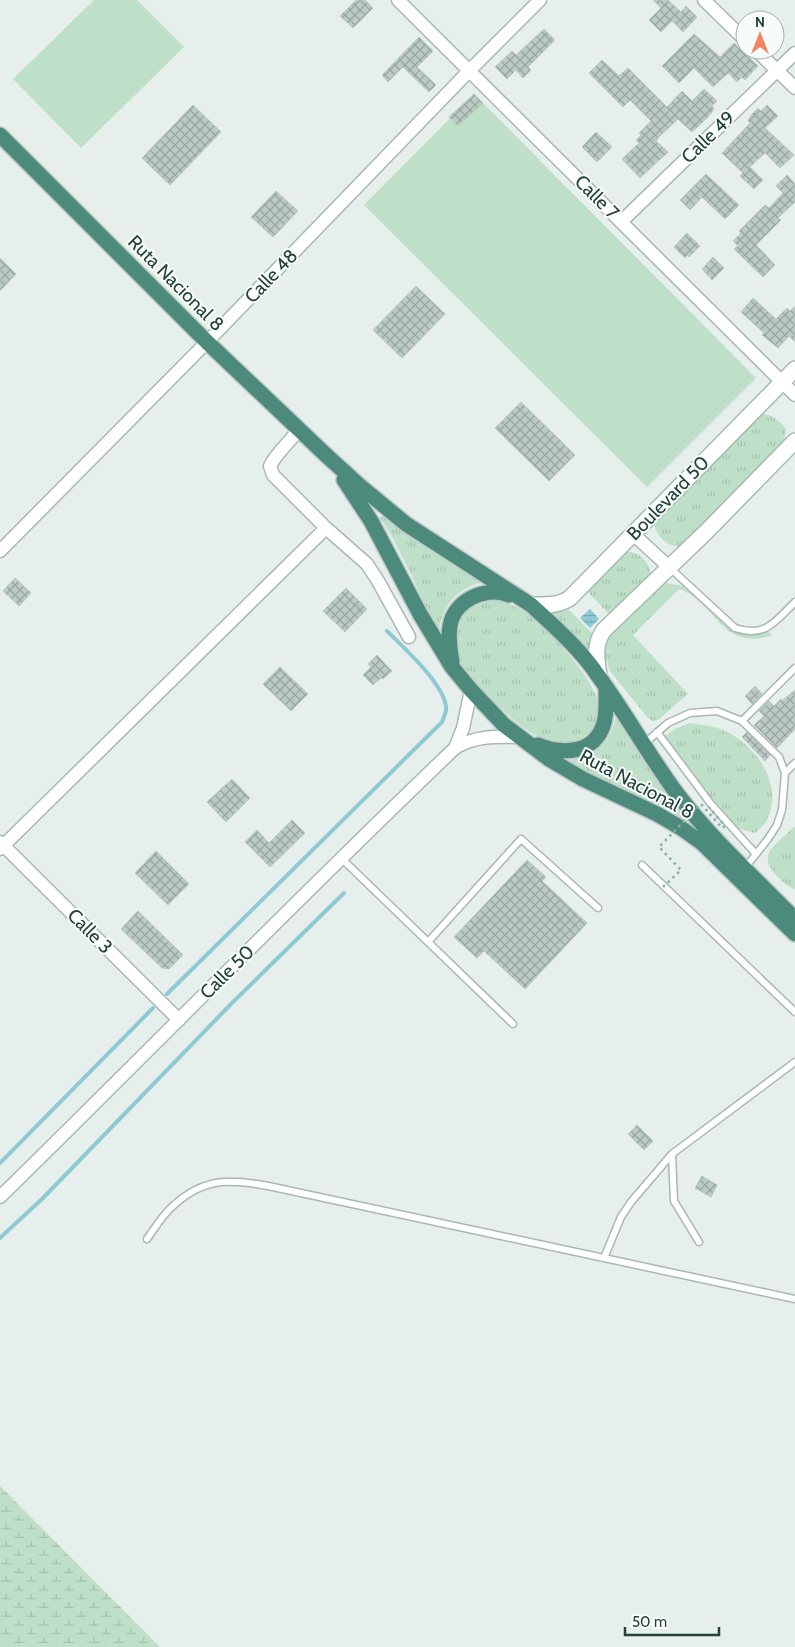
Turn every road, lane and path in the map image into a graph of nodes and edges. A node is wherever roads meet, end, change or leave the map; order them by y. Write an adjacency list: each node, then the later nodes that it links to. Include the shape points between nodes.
1 (398, 0): 7 (street, Calle 7)
2 (540, 0): 7 (street, Calle 48)
3 (704, 0): 4 (street)
4 (735, 30)
5 (795, 53): 8 (street, Calle 49)
6 (766, 60): 8 (street)
7 (469, 71): 11 (street, Calle 7); 12 (street, Calle 48)
8 (777, 71): 9 (street); 11 (street, Calle 49)
9 (795, 88)
10 (0, 135): 12 (highway, Ruta Nacional 8)
11 (622, 222): 14 (street, Calle 7)
12 (207, 342): 16 (highway, Ruta Nacional 8); 21 (street, Calle 48)
13 (795, 369): 14 (main road, Boulevard 50)
14 (782, 382): 15 (street, Calle 7); 20 (main road, Boulevard 50)
15 (795, 395)
16 (299, 429): 18 (highway, Ruta Nacional 8); 19 (street, via 270,466 273,475)
17 (795, 441): 22 (main road)
18 (327, 456): 23 (highway, Ruta Nacional 8, via 406,524); 26 (highway, Ruta Nacional 8, via 371,521)
19 (326, 528): 25 (street, via 367,564); 38 (street)
20 (633, 534): 22 (street); 23 (main road, Boulevard 50, via 564,602 549,605)
21 (0, 551)
22 (669, 567): 24 (lane, via 735,628 742,630 769,627); 28 (main road, via 599,636 596,652)
23 (524, 601): 26 (highway, via 502,592 491,592 478,594 460,606 450,626); 28 (highway, Ruta Nacional 8, via 576,649)
24 (795, 602)
25 (409, 636)
26 (452, 667): 29 (highway, Ruta Nacional 8)
27 (795, 668): 30 (lane)
28 (603, 682): 32 (highway, Ruta Nacional 8, via 604,723 591,744 567,752 555,751); 33 (highway, Ruta Nacional 8)
29 (471, 690): 32 (highway, Ruta Nacional 8); 34 (street, Calle 50)
30 (742, 721): 31 (lane, via 717,711 690,713); 36 (lane, via 779,757)
31 (657, 732): 33 (lane); 39 (lane, via 711,804)
32 (520, 737): 34 (street, Calle 50, via 474,739); 46 (highway, Ruta Nacional 8, via 583,779 657,814 702,843)
33 (643, 745): 42 (highway, Ruta Nacional 8, via 682,799)
34 (455, 748): 40 (street, Calle 50)
35 (795, 763): 36 (lane)
36 (785, 773): 39 (lane, via 782,810 777,825)
37 (709, 807): 43 (path, bridge, via 725,826 722,828 701,804 659,847 681,870)
38 (1, 846): 49 (street, Calle 3)
39 (755, 854): 42 (lane)
40 (340, 857): 47 (lane); 49 (street, Calle 50)
41 (642, 865): 43 (lane)
42 (745, 868): 45 (highway, Ruta Nacional 8)
43 (664, 887): 48 (lane)
44 (598, 908): 47 (lane, via 521,838)
45 (793, 914)
46 (795, 934)
47 (428, 942): 50 (lane)
48 (795, 1012)
49 (179, 1020): 53 (street, Calle 50)
50 (513, 1024)
51 (795, 1062): 52 (lane)
52 (672, 1154): 55 (lane, via 674,1201); 56 (lane, via 621,1217)
53 (0, 1197)
54 (147, 1239): 56 (lane, via 186,1195 207,1184 230,1181 283,1189)
55 (699, 1242)
56 (604, 1258): 57 (lane)
57 (795, 1299)

